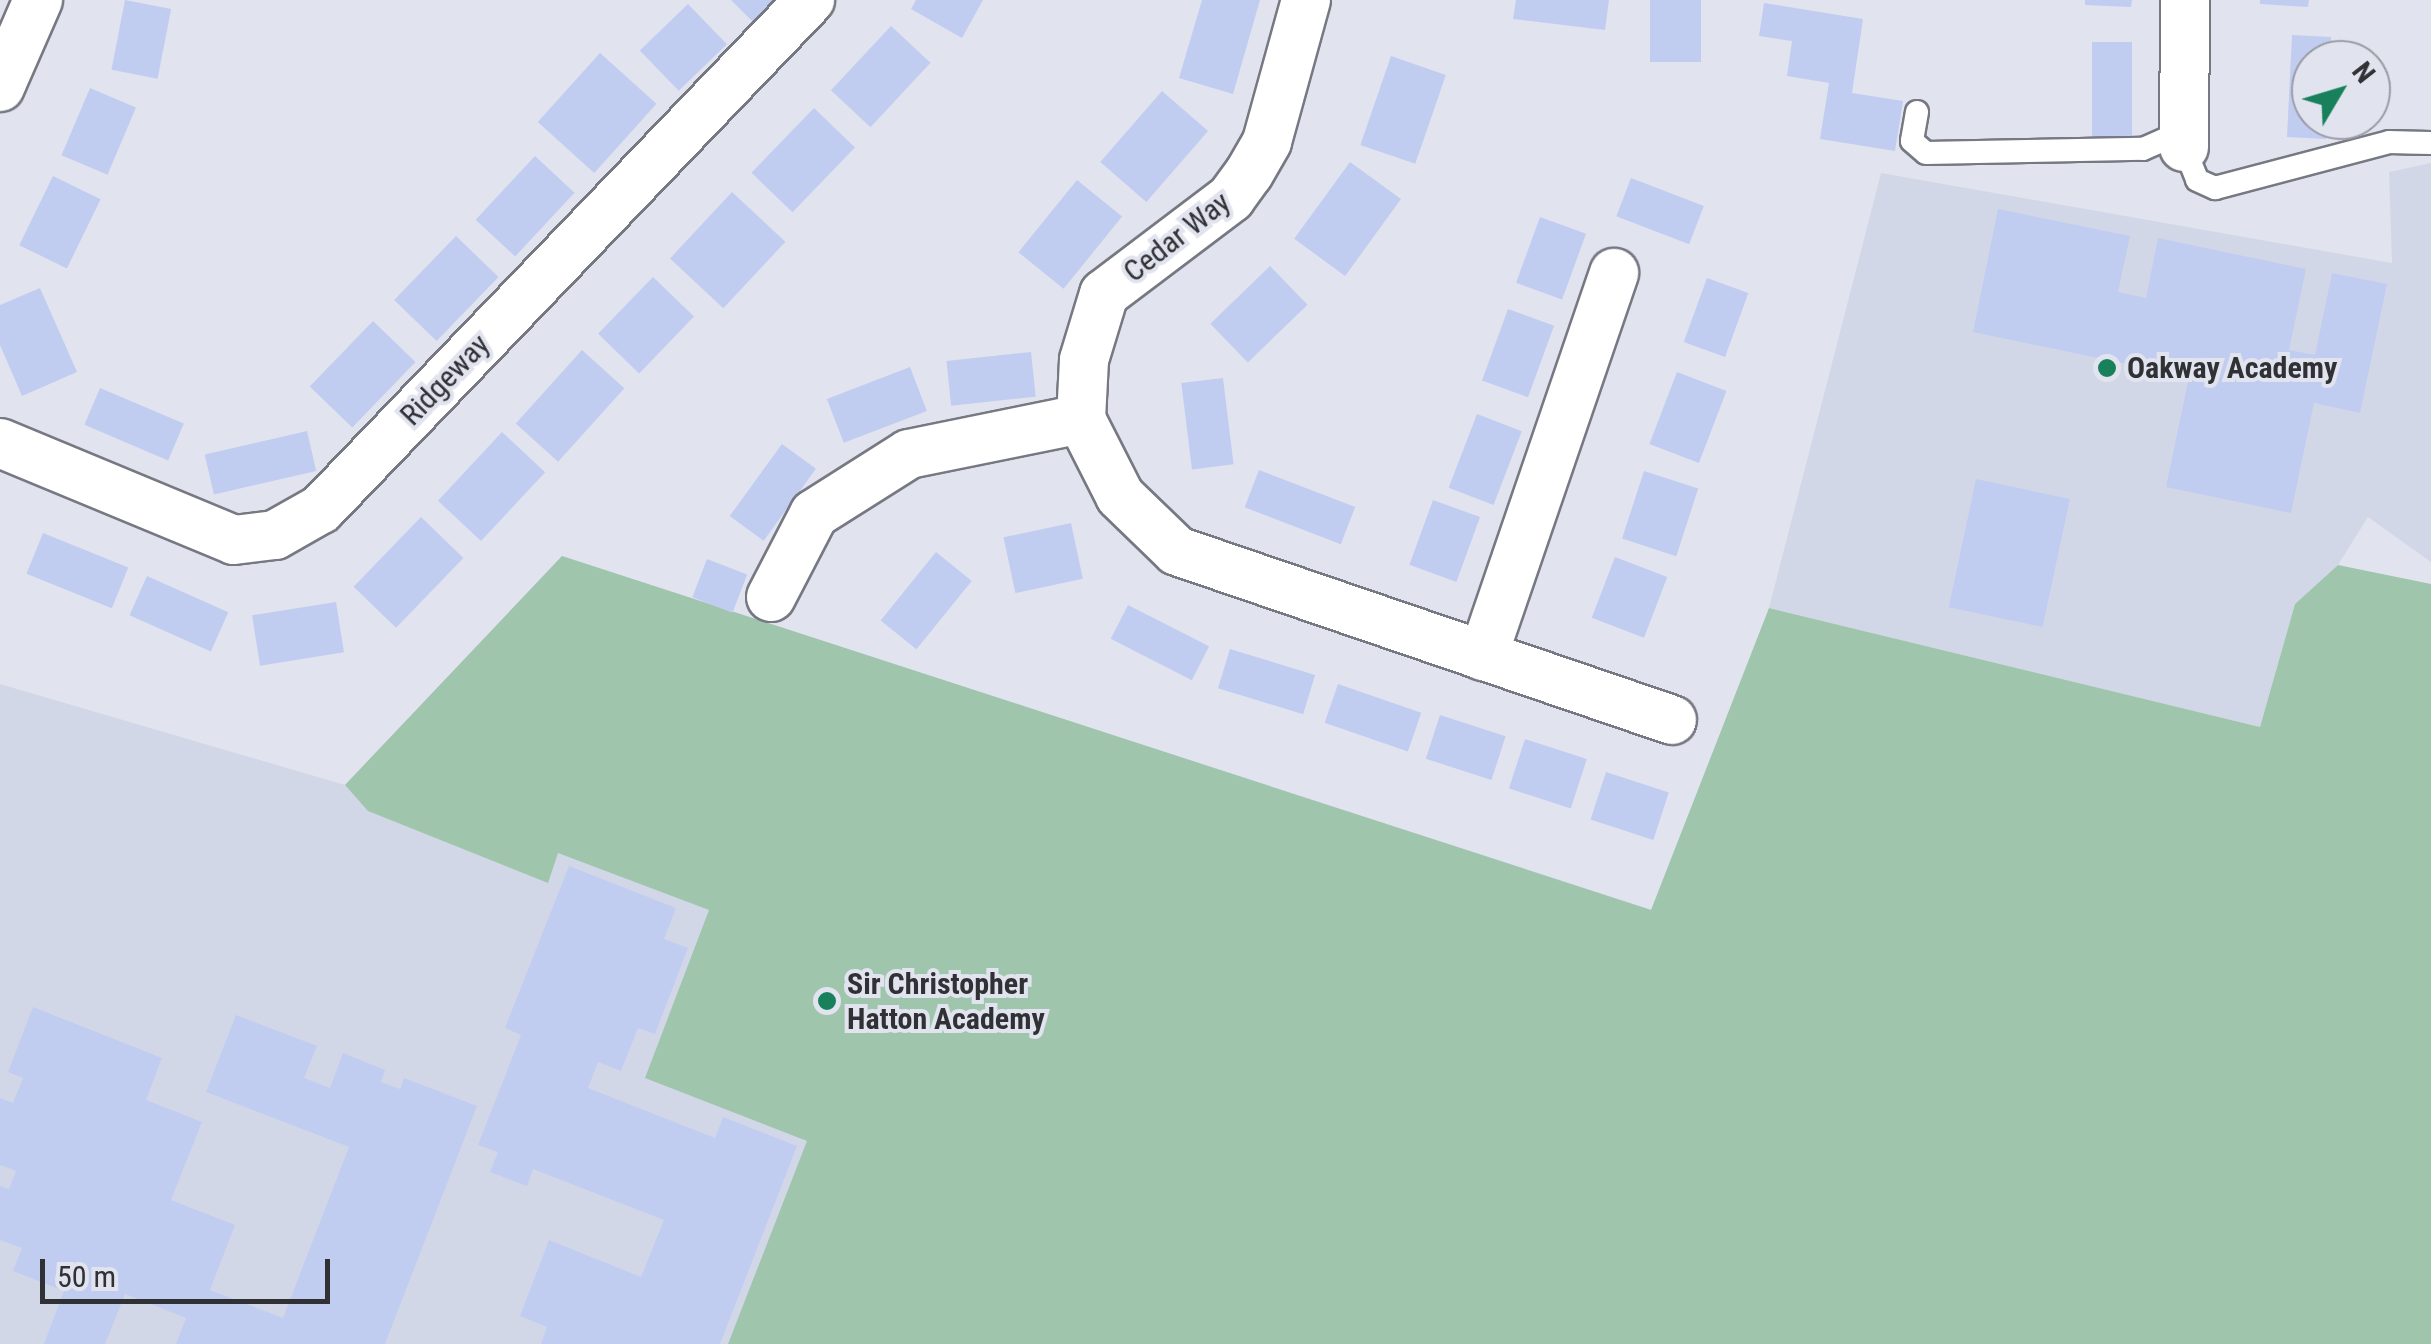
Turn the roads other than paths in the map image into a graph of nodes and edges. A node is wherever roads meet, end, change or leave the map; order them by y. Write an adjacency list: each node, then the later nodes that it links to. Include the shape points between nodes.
1 (38, 0): 5 (street)
2 (810, 0): 11 (street, Ridgeway, via 320,509 275,535 234,540)
3 (1306, 0): 10 (street, Cedar Way, via 1268,142 1231,198 1104,294 1084,360)
4 (2185, 0): 7 (street)
5 (0, 87)
6 (1917, 112): 7 (lane, via 1912,141 1926,153 2143,149)
7 (2184, 139): 8 (lane, via 2196,180 2216,188 2389,142)
8 (2431, 144)
9 (1614, 274): 13 (street)
10 (1081, 420): 12 (street, via 909,454 814,514); 13 (street, via 1120,496 1176,551)
11 (0, 443)
12 (772, 597)
13 (1484, 656): 14 (street)
14 (1672, 720)

